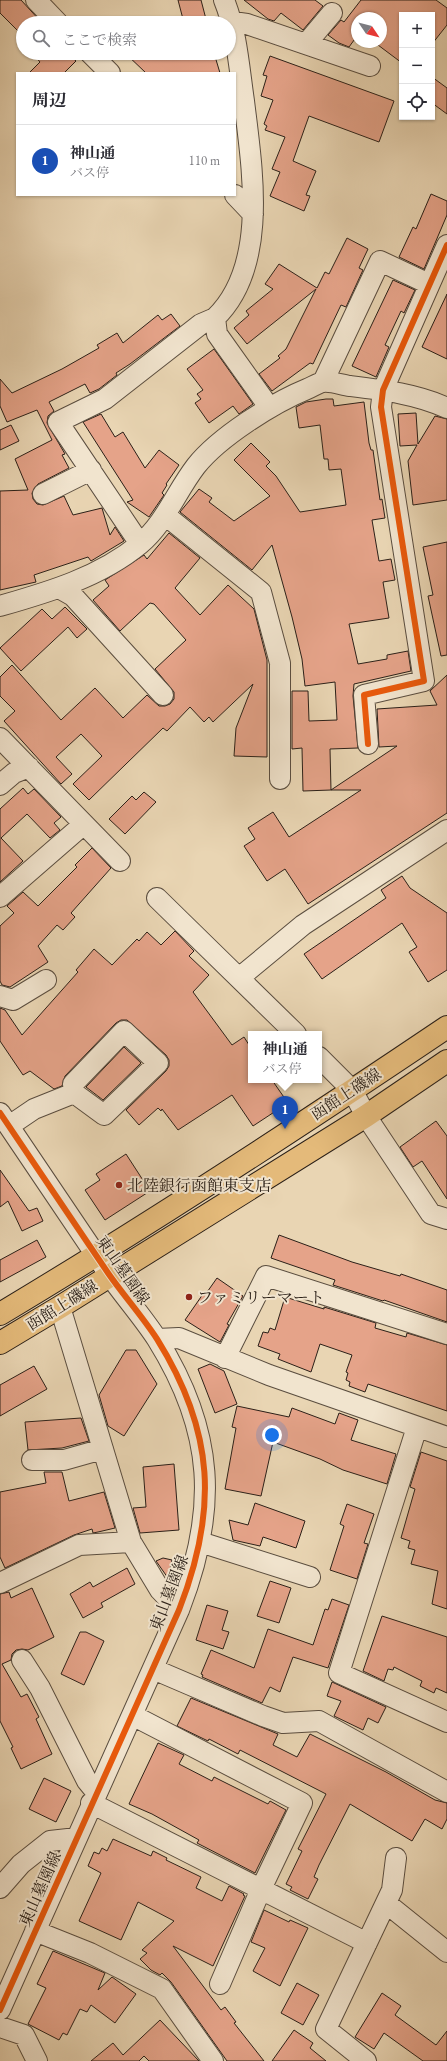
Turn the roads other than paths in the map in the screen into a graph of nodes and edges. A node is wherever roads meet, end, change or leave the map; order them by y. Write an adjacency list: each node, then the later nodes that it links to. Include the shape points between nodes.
1 (36, 0): 4 (street)
2 (224, 0): 5 (street)
3 (332, 13): 7 (street)
4 (51, 16)
5 (231, 16)
6 (236, 22): 7 (street)
7 (306, 44): 10 (street)
8 (236, 45): 13 (street, via 253,185)
9 (97, 60): 11 (street)
10 (370, 66)
11 (109, 72)
12 (235, 196): 13 (street)
13 (253, 214): 16 (street, via 242,276 231,301)
14 (447, 245): 15 (street)
15 (430, 284): 17 (street, via 380,260); 18 (street)
16 (215, 318): 19 (street, via 217,334); 21 (street, via 201,324 105,399 58,422)
17 (323, 382): 18 (street); 19 (street)
18 (383, 390): 20 (street, via 431,400); 29 (street, via 380,406 424,681 364,695)
19 (269, 407): 23 (street, via 197,464)
20 (447, 408)
21 (91, 470): 22 (street); 24 (street)
22 (42, 494)
23 (165, 515): 24 (street); 31 (street, via 261,592 280,663)
24 (140, 544): 25 (street, via 103,570)
25 (59, 588): 26 (street); 27 (street, via 73,596)
26 (0, 606)
27 (162, 695)
28 (0, 738): 30 (street)
29 (368, 744)
30 (29, 767): 32 (street, via 14,773); 33 (street)
31 (280, 779)
32 (0, 785)
33 (84, 824): 35 (street); 36 (street)
34 (447, 830): 38 (street, via 303,925)
35 (120, 861)
36 (0, 898)
37 (157, 898): 38 (street)
38 (239, 978): 42 (street)
39 (46, 980): 40 (street, via 13,1000)
40 (0, 996)
41 (447, 1027): 45 (main road, 函館上磯線)
42 (293, 1031)
43 (322, 1060): 45 (street)
44 (447, 1061): 47 (main road, 函館上磯線)
45 (352, 1090): 47 (street); 50 (main road, 函館上磯線)
46 (74, 1093): 48 (street)
47 (366, 1116): 49 (street, via 431,1214); 51 (main road, 函館上磯線)
48 (4, 1119): 50 (street, 東山墓園線)
49 (447, 1219)
50 (96, 1256): 51 (street, 東山墓園線); 53 (main road, 函館上磯線)
51 (109, 1275): 52 (main road, 函館上磯線); 55 (street, 東山墓園線)
52 (60, 1307): 56 (main road, 函館上磯線); 60 (street)
53 (0, 1314)
54 (447, 1334): 57 (street, via 266,1276)
55 (157, 1339): 57 (street, via 179,1338); 63 (street, 東山墓園線, via 187,1397 200,1442 206,1486)
56 (0, 1342)
57 (225, 1358): 58 (street)
58 (417, 1427): 59 (street); 70 (street, via 339,1673)
59 (447, 1437)
60 (104, 1449): 61 (street, via 64,1460); 62 (street)
61 (32, 1460)
62 (131, 1542): 65 (street, via 79,1545); 66 (street, via 160,1590)
63 (200, 1542): 64 (street); 66 (street, 東山墓園線, via 190,1582)
64 (310, 1578)
65 (0, 1583)
66 (179, 1610): 68 (street, 東山墓園線)
67 (22, 1660): 72 (street, via 40,1688)
68 (153, 1669): 69 (street, 東山墓園線); 71 (street, via 283,1723 319,1721)
69 (132, 1715): 72 (street, 東山墓園線); 76 (street, via 302,1802)
70 (447, 1722)
71 (447, 1792)
72 (94, 1798): 73 (street, 東山墓園線); 76 (street)
73 (77, 1838): 75 (street, via 50,1841 21,1864); 78 (street, 東山墓園線)
74 (396, 1858): 77 (street, via 392,1890)
75 (0, 1888)
76 (261, 1889): 79 (street); 81 (street)
77 (386, 1903): 79 (street); 80 (street)
78 (35, 1931): 82 (street, 東山墓園線); 85 (street, via 90,1953 162,1989)
79 (367, 1943): 86 (street, via 326,2029)
80 (447, 1952)
81 (220, 1984)
82 (0, 2010)
83 (0, 2026): 84 (street, via 24,2035)
84 (37, 2061)
85 (213, 2061)
86 (366, 2061)

